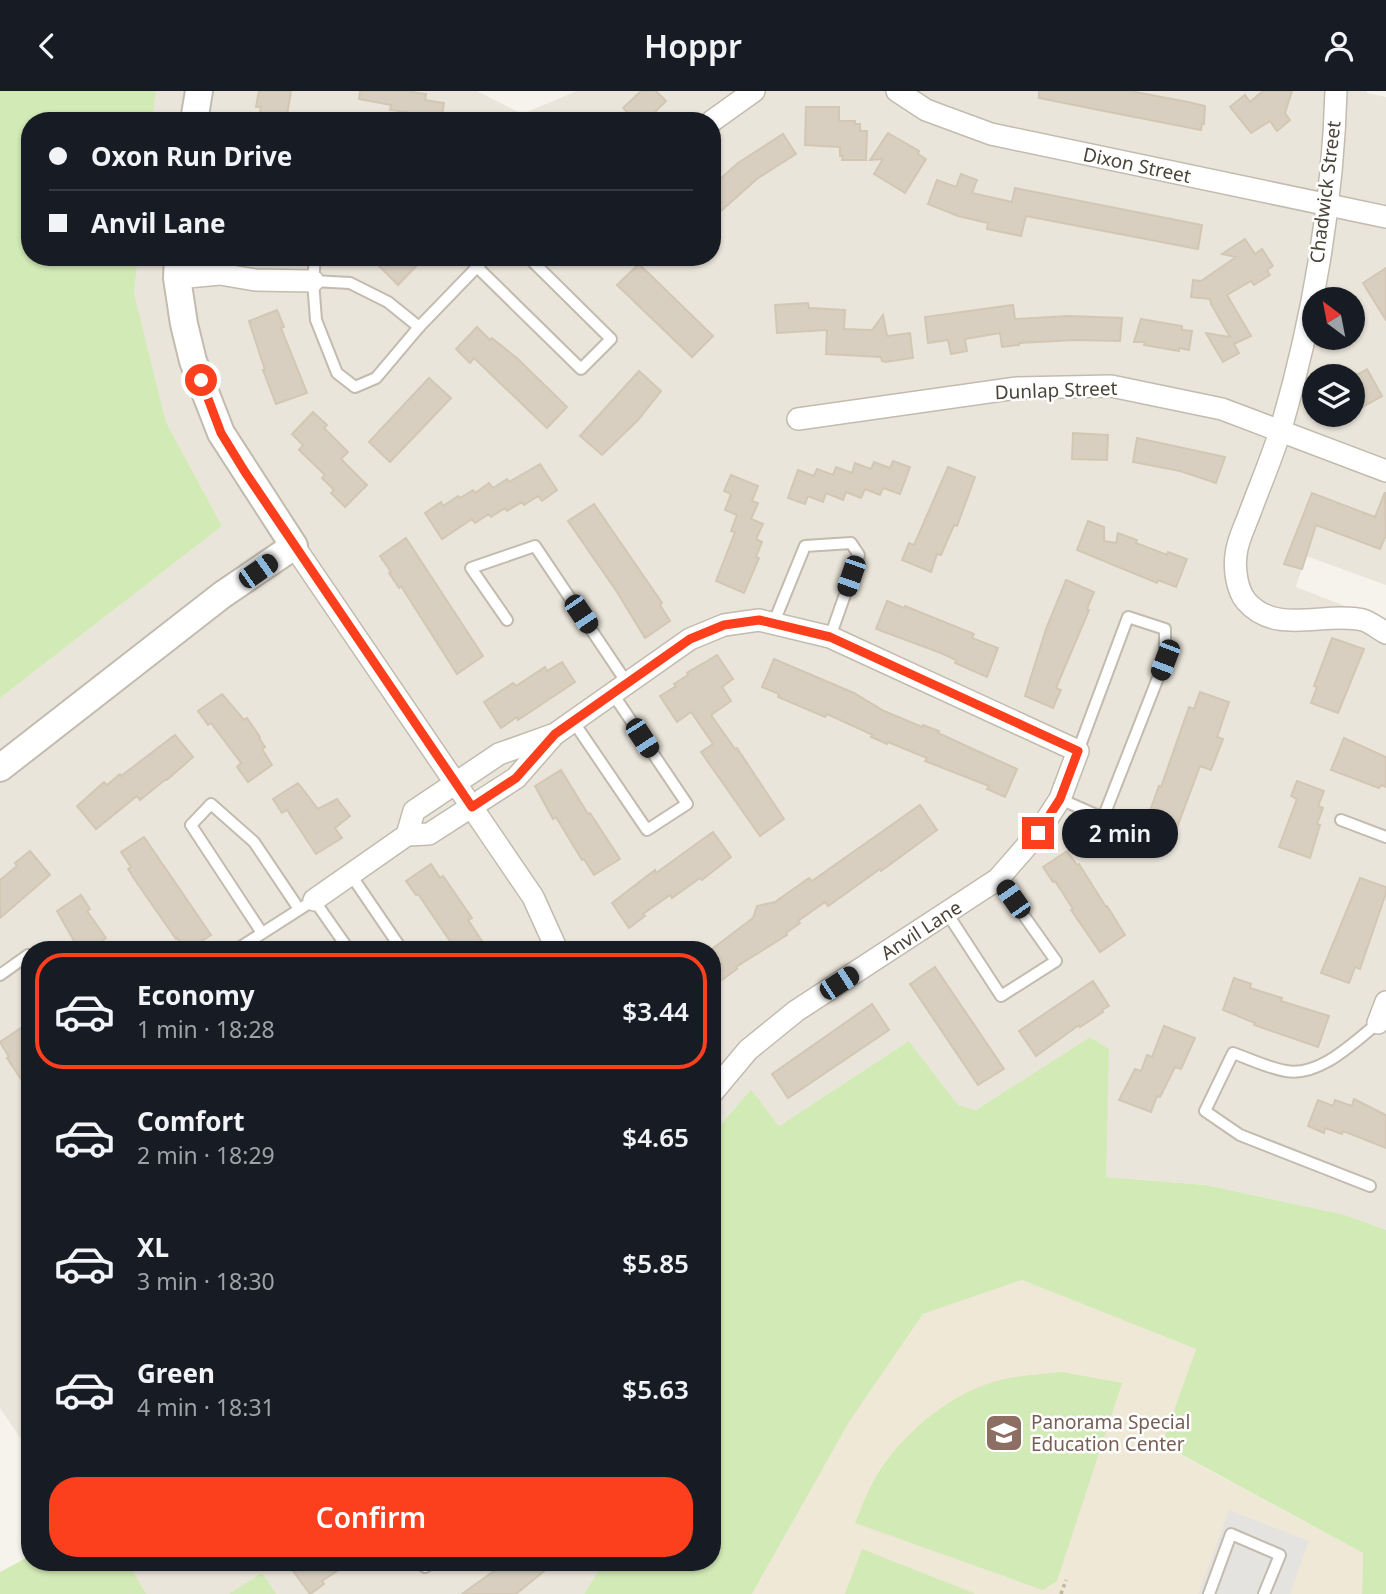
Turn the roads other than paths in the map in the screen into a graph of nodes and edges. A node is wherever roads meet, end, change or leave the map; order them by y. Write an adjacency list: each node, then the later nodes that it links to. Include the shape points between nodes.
1 (199, 91): 5 (street)
2 (754, 91): 6 (street)
3 (897, 91): 7 (street, Dixon Street, via 926,110 991,134)
4 (1336, 91): 7 (street, Chadwick Street)
5 (196, 112)
6 (721, 115)
7 (1327, 203): 8 (street, Dixon Street); 16 (street, Chadwick Street, via 1306,326)
8 (1386, 217)
9 (314, 266): 13 (lane)
10 (537, 266): 11 (lane, via 611,338 581,369)
11 (477, 267): 14 (lane)
12 (177, 268): 13 (street, via 255,280); 18 (street, via 193,361 221,433)
13 (313, 281): 14 (lane, via 351,283 388,302); 14 (lane, via 316,320 337,373 355,387 376,378)
14 (419, 327)
15 (798, 419): 16 (street, Dunlap Street, via 1017,389 1111,386 1222,409)
16 (1281, 430): 17 (street, Dunlap Street); 21 (street, Chadwick Street, via 1236,556 1237,580 1245,600 1282,621 1364,621)
17 (1386, 471)
18 (294, 546): 27 (street, via 222,595); 28 (street)
19 (507, 620): 23 (lane, via 471,568 535,546)
20 (774, 622): 22 (street); 22 (lane, via 805,546 852,543 859,555); 23 (street, via 724,625 690,639)
21 (1386, 633)
22 (830, 637): 26 (street)
23 (620, 688): 24 (street); 24 (lane, via 687,804 647,830)
24 (573, 721): 25 (street)
25 (555, 734): 28 (street, via 499,754); 30 (street, via 516,778)
26 (1078, 751): 29 (street, Anvil Lane); 29 (lane, via 1128,617 1164,629 1165,660 1102,818)
27 (0, 768)
28 (457, 783): 30 (street); 32 (street, via 414,811)
29 (1060, 799): 35 (street, Anvil Lane)
30 (472, 807): 32 (street, via 429,834); 42 (street, via 533,897)
31 (1341, 820): 33 (lane)
32 (407, 835): 34 (street)
33 (1386, 837)
34 (351, 875): 36 (street); 41 (lane)
35 (998, 879): 37 (street, Anvil Lane); 37 (lane, via 1056,961 1001,996)
36 (307, 904): 38 (lane); 38 (lane, via 254,842 211,804 191,825); 40 (lane)
37 (947, 913): 47 (street, Anvil Lane, via 796,1011 748,1050)
38 (262, 933): 39 (lane)
39 (250, 941)
40 (341, 941)
41 (396, 941)
42 (553, 941)
43 (21, 959): 44 (lane)
44 (0, 975)
45 (1386, 1002): 46 (street)
46 (1382, 1025): 48 (lane, via 1316,1067 1295,1072 1233,1053 1205,1111 1240,1135)
47 (721, 1082)
48 (1370, 1186)
49 (1209, 1594): 50 (lane, via 1231,1534 1280,1555)
50 (1264, 1594)

